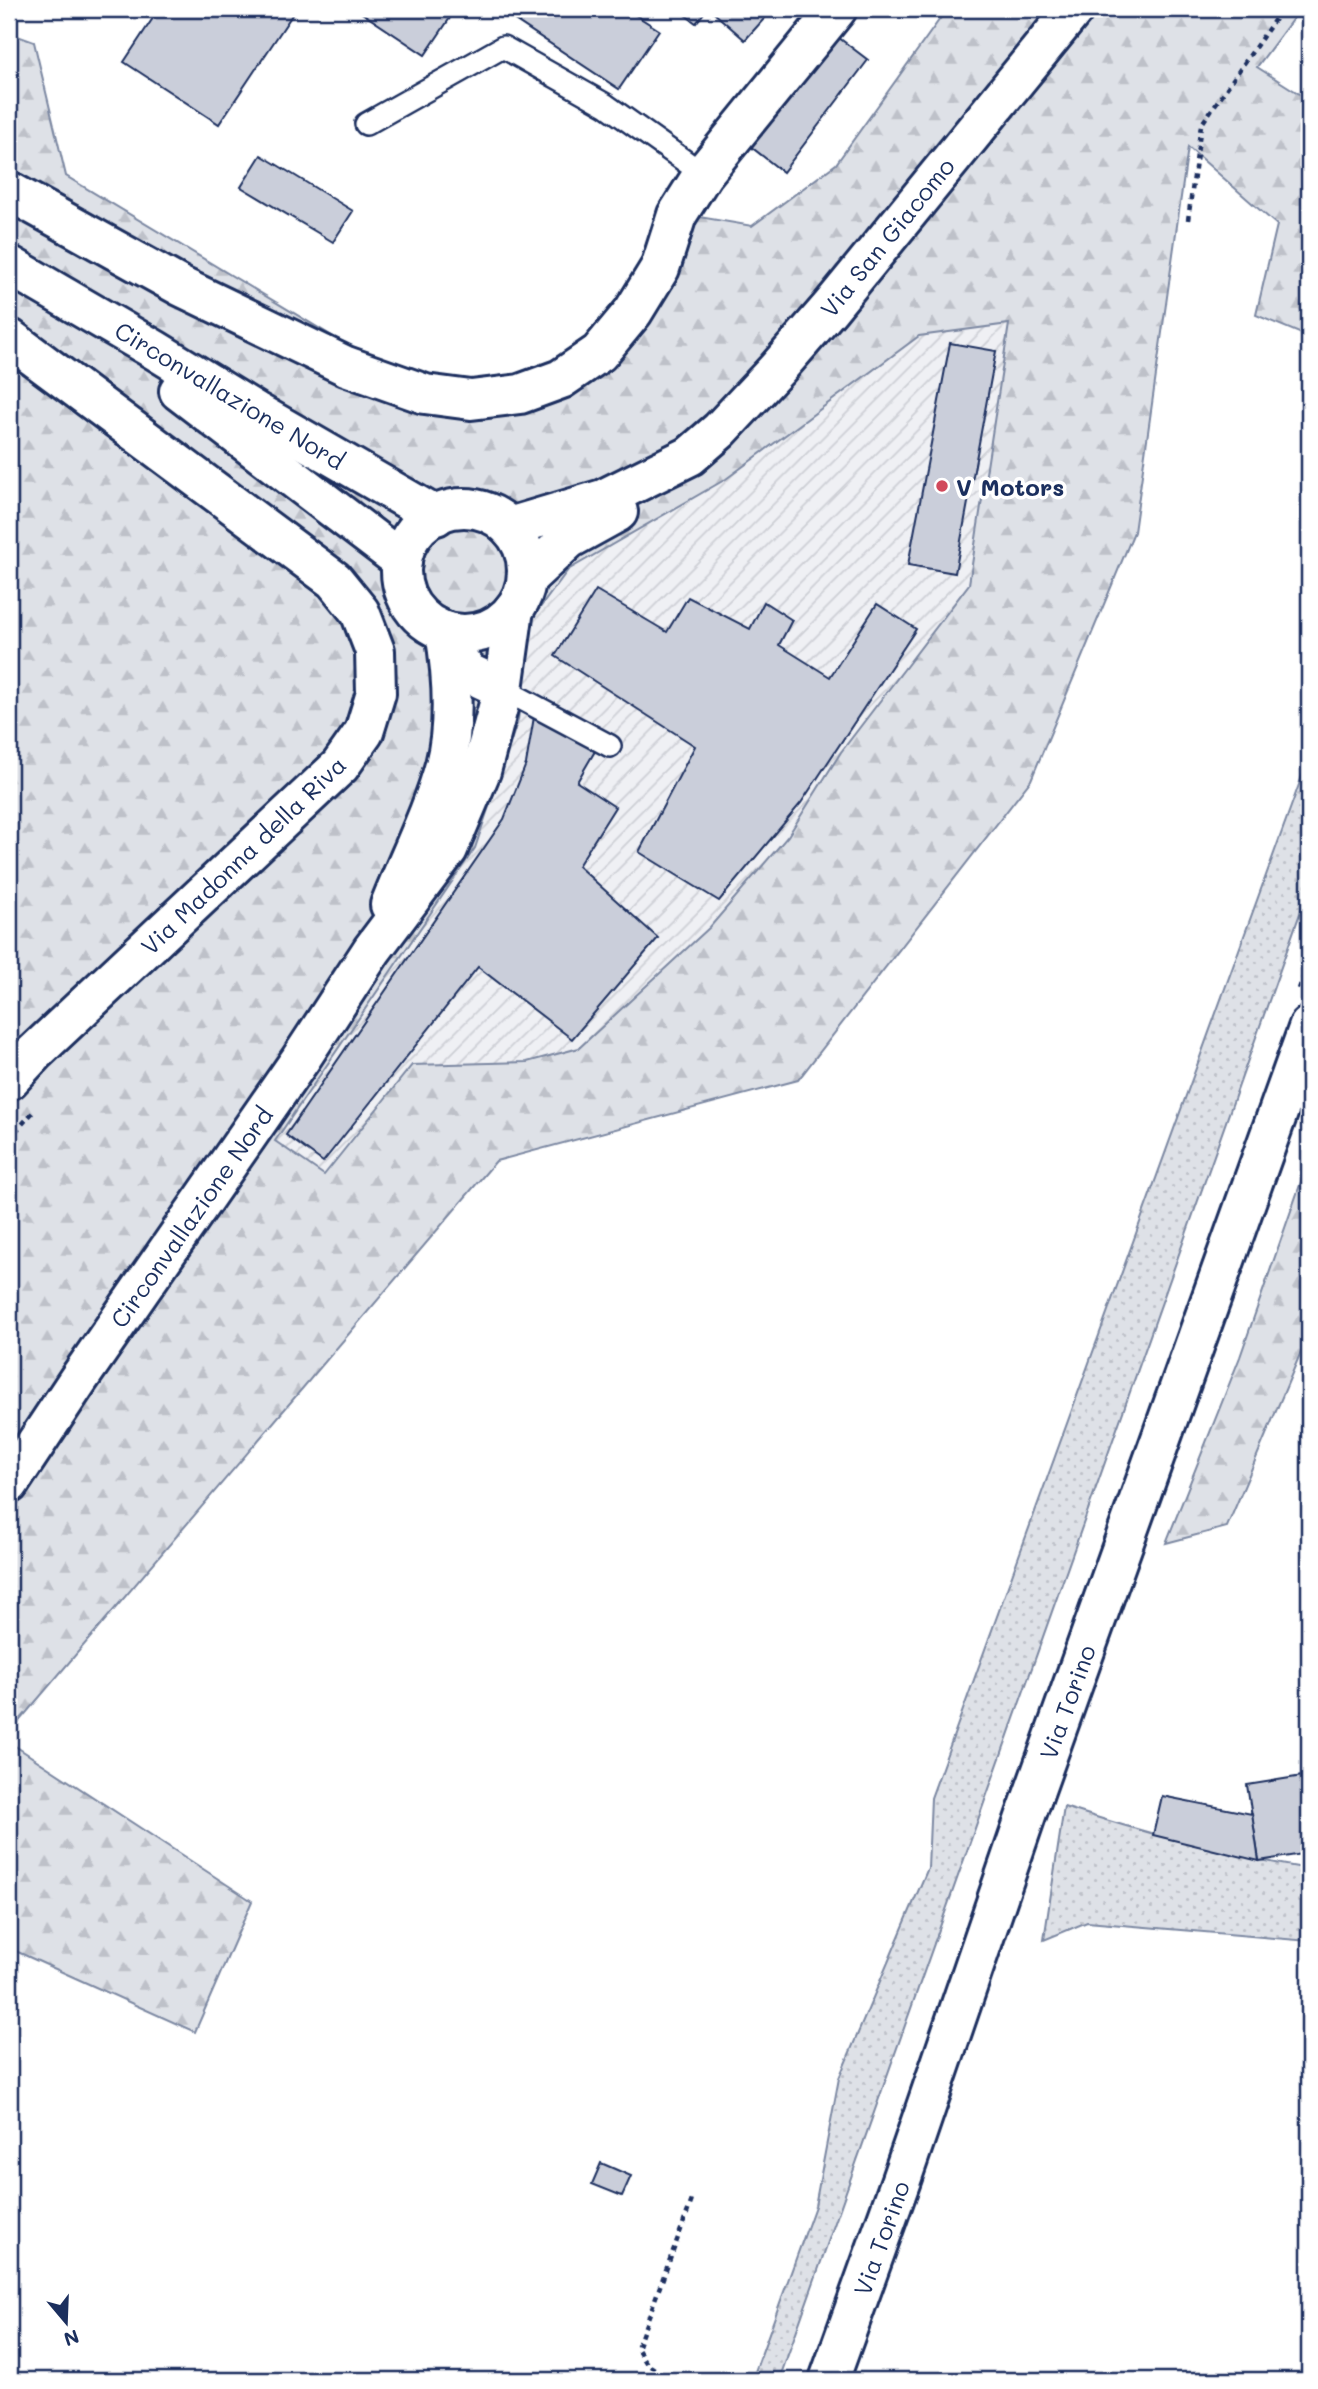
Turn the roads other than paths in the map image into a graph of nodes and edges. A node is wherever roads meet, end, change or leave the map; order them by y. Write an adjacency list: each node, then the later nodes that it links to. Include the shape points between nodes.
1 (837, 9): 4 (main road)
2 (1074, 9): 8 (main road, Via San Giacomo, via 777,369)
3 (366, 124): 4 (lane, via 503,47 606,105)
4 (703, 174): 5 (main road, via 677,215 660,268 634,312 599,352 561,379 520,394 471,400 425,394 346,366 182,288)
5 (9, 191)
6 (16, 270): 9 (main road, Circonvallazione Nord); 11 (main road, Circonvallazione Nord)
7 (9, 338): 18 (main road, Via Madonna della Riva, via 334,580 360,612 375,651 376,692 364,732 340,766)
8 (690, 456): 10 (main road, Via San Giacomo, via 603,499); 12 (main road, Via San Giacomo, via 678,476 569,539)
9 (436, 516): 10 (main road, via 474,509); 11 (main road, via 420,526)
10 (509, 527): 12 (main road, via 526,559)
11 (402, 561): 13 (main road, via 406,596 415,612)
12 (520, 593): 13 (main road, via 500,623); 14 (main road, Circonvallazione Nord)
13 (446, 640): 14 (main road, via 469,673); 16 (main road, Circonvallazione Nord, via 452,710 445,764)
14 (503, 689): 15 (lane); 16 (main road, Circonvallazione Nord, via 481,771 448,849)
15 (610, 746)
16 (372, 950): 19 (main road, Circonvallazione Nord)
17 (1309, 1026): 20 (main road, Via Torino)
18 (9, 1080)
19 (9, 1484)
20 (829, 2380)

